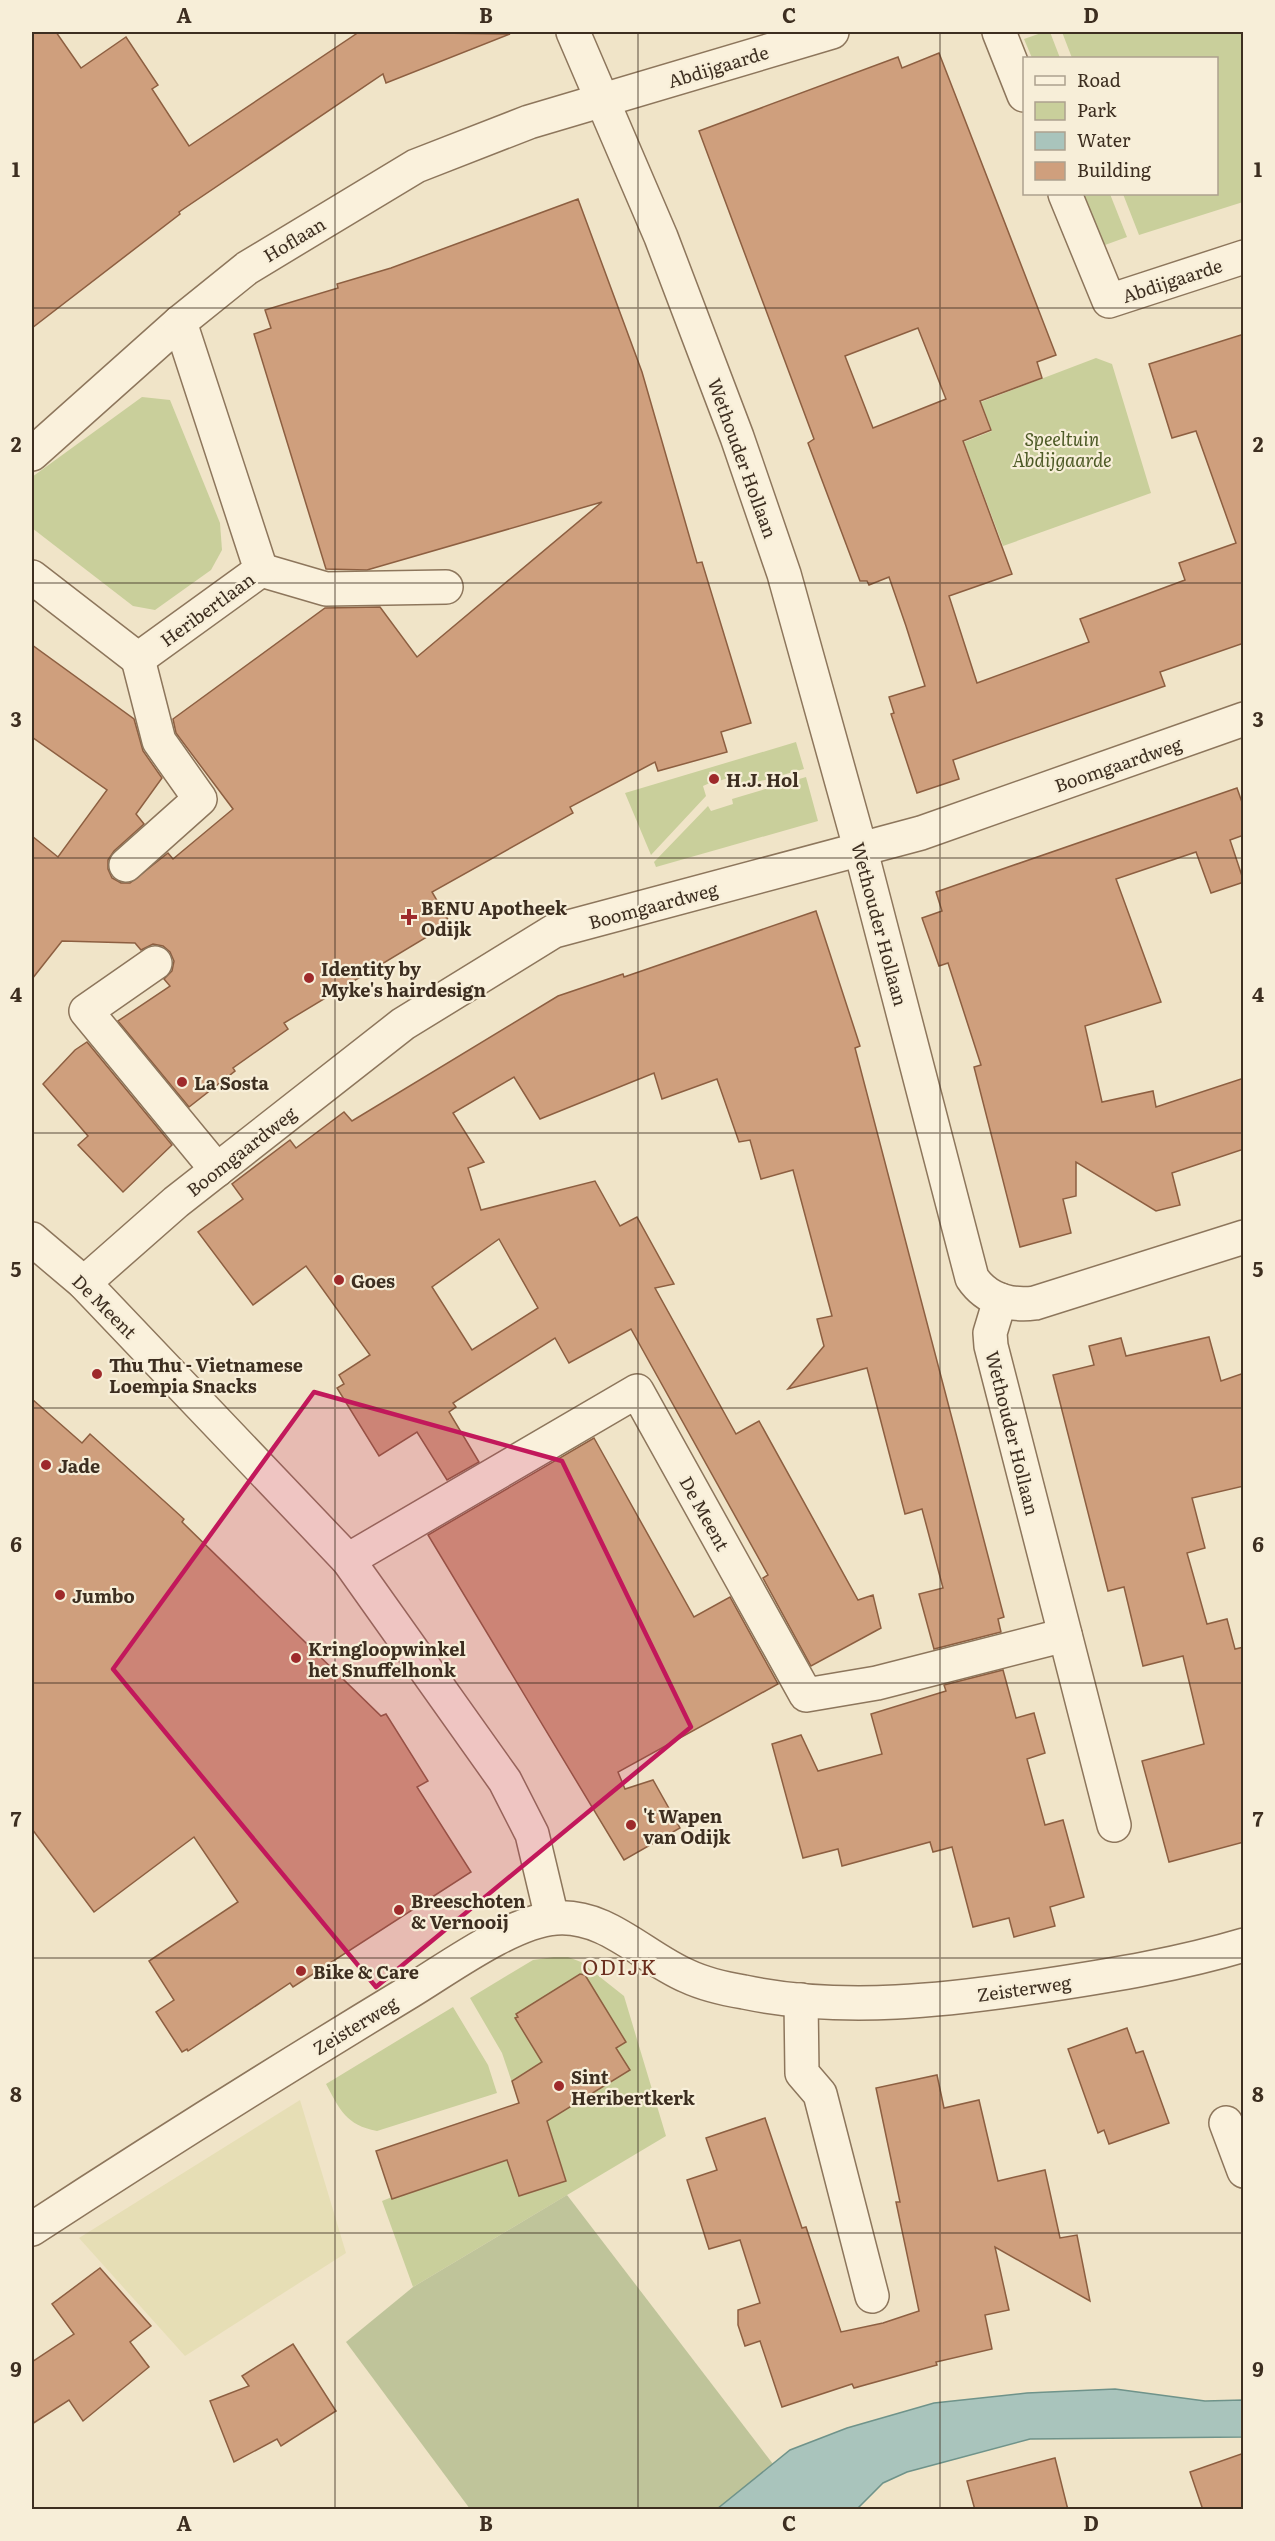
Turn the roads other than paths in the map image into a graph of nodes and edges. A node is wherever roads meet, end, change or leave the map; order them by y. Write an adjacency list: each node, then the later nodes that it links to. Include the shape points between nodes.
1 (573, 32): 5 (street, Wethouder Hollaan)
2 (832, 32): 5 (street, Abdijgaarde)
3 (999, 32): 4 (street)
4 (1023, 92)
5 (603, 101): 8 (street, Hoflaan, via 529,122 416,166 247,267); 15 (street, Wethouder Hollaan, via 662,237 737,437 784,574)
6 (1065, 195): 7 (street, Abdijgaarde, via 1109,300)
7 (1244, 257)
8 (180, 322): 9 (street, Hoflaan); 10 (street, Heribertlaan)
9 (32, 454)
10 (261, 570): 12 (street, via 326,590); 13 (street, Heribertlaan)
11 (32, 577): 13 (street)
12 (446, 586)
13 (138, 659): 16 (street, via 159,741 200,799)
14 (1244, 719): 15 (street, Boomgaardweg)
15 (861, 851): 18 (street, Boomgaardweg, via 554,931 403,1024); 22 (street, Wethouder Hollaan, via 972,1278 987,1294)
16 (126, 865)
17 (155, 963): 18 (street, via 86,1011)
18 (217, 1170): 21 (street, Boomgaardweg)
19 (1244, 1237): 22 (street, via 1035,1303 1017,1305)
20 (32, 1239): 21 (street, De Meent)
21 (84, 1283): 23 (street, De Meent)
22 (1000, 1300): 24 (street, Wethouder Hollaan, via 990,1333 991,1346)
23 (348, 1560): 24 (street, De Meent, via 638,1391 806,1695 877,1683); 26 (street, De Meent, via 505,1781 532,1834)
24 (1065, 1635): 25 (street, Wethouder Hollaan)
25 (1114, 1825)
26 (552, 1918): 28 (street, Zeisterweg, via 579,1918 601,1925 688,1976 745,1993); 31 (street, Zeisterweg, via 504,1935 302,2057)
27 (1244, 1945): 28 (street, Zeisterweg, via 1113,1975 982,1995 889,2003)
28 (801, 2000): 32 (street, via 802,2073 820,2094)
29 (1226, 2123): 30 (street)
30 (1244, 2171)
31 (32, 2229)
32 (872, 2295)

